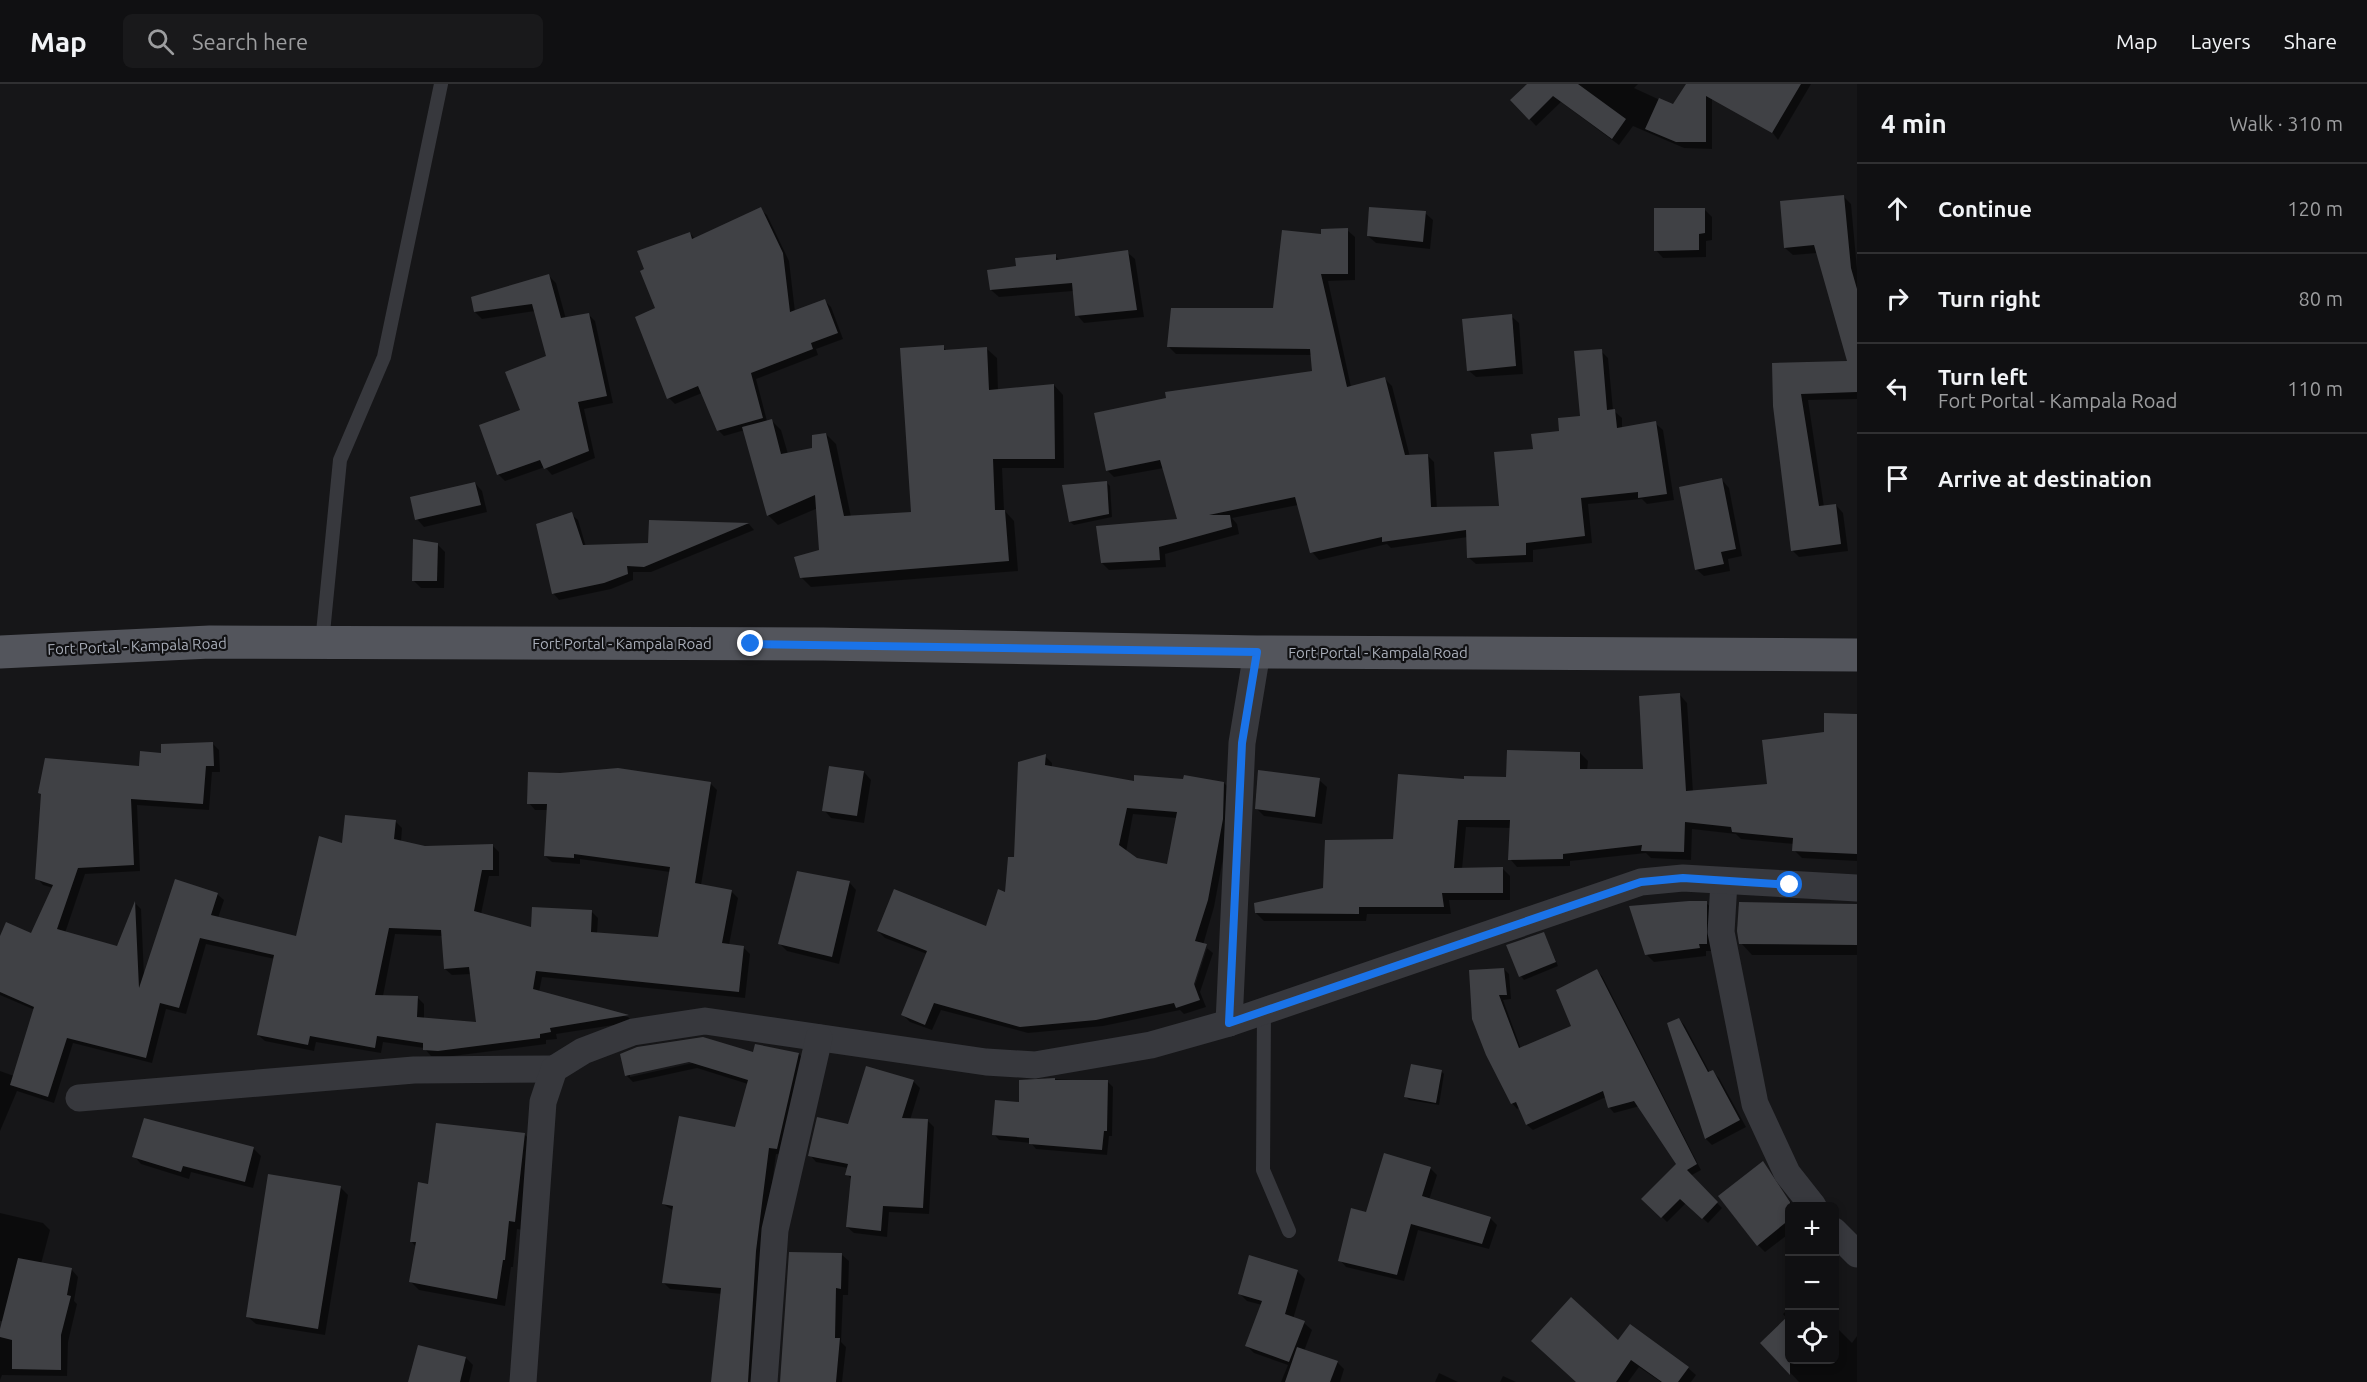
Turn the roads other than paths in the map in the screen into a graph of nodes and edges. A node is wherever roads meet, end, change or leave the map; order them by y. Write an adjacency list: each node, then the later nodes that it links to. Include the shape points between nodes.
1 (441, 84): 2 (lane, via 384,357 340,460)
2 (322, 643): 3 (main road, Fort Portal - Kampala Road, via 210,642); 4 (main road, Fort Portal - Kampala Road, via 823,644)
3 (0, 652)
4 (1257, 652): 5 (main road, Fort Portal - Kampala Road); 9 (street, via 1242,743)
5 (1857, 655)
6 (1724, 882): 7 (street); 8 (street, via 1683,878 1641,882); 13 (street, via 1721,932 1755,1104 1787,1173)
7 (1857, 888)
8 (1264, 1011): 9 (street); 14 (lane, via 1263,1170)
9 (1229, 1023): 10 (street, via 1151,1046 1035,1065)
10 (819, 1038): 11 (street, via 705,1021 633,1032 583,1051); 18 (street, via 775,1230)
11 (554, 1069): 12 (street, via 414,1070); 17 (street, via 543,1102)
12 (79, 1098)
13 (1810, 1202)
14 (1289, 1231)
15 (1839, 1236): 16 (street)
16 (1857, 1254)
17 (523, 1382)
18 (764, 1382)

